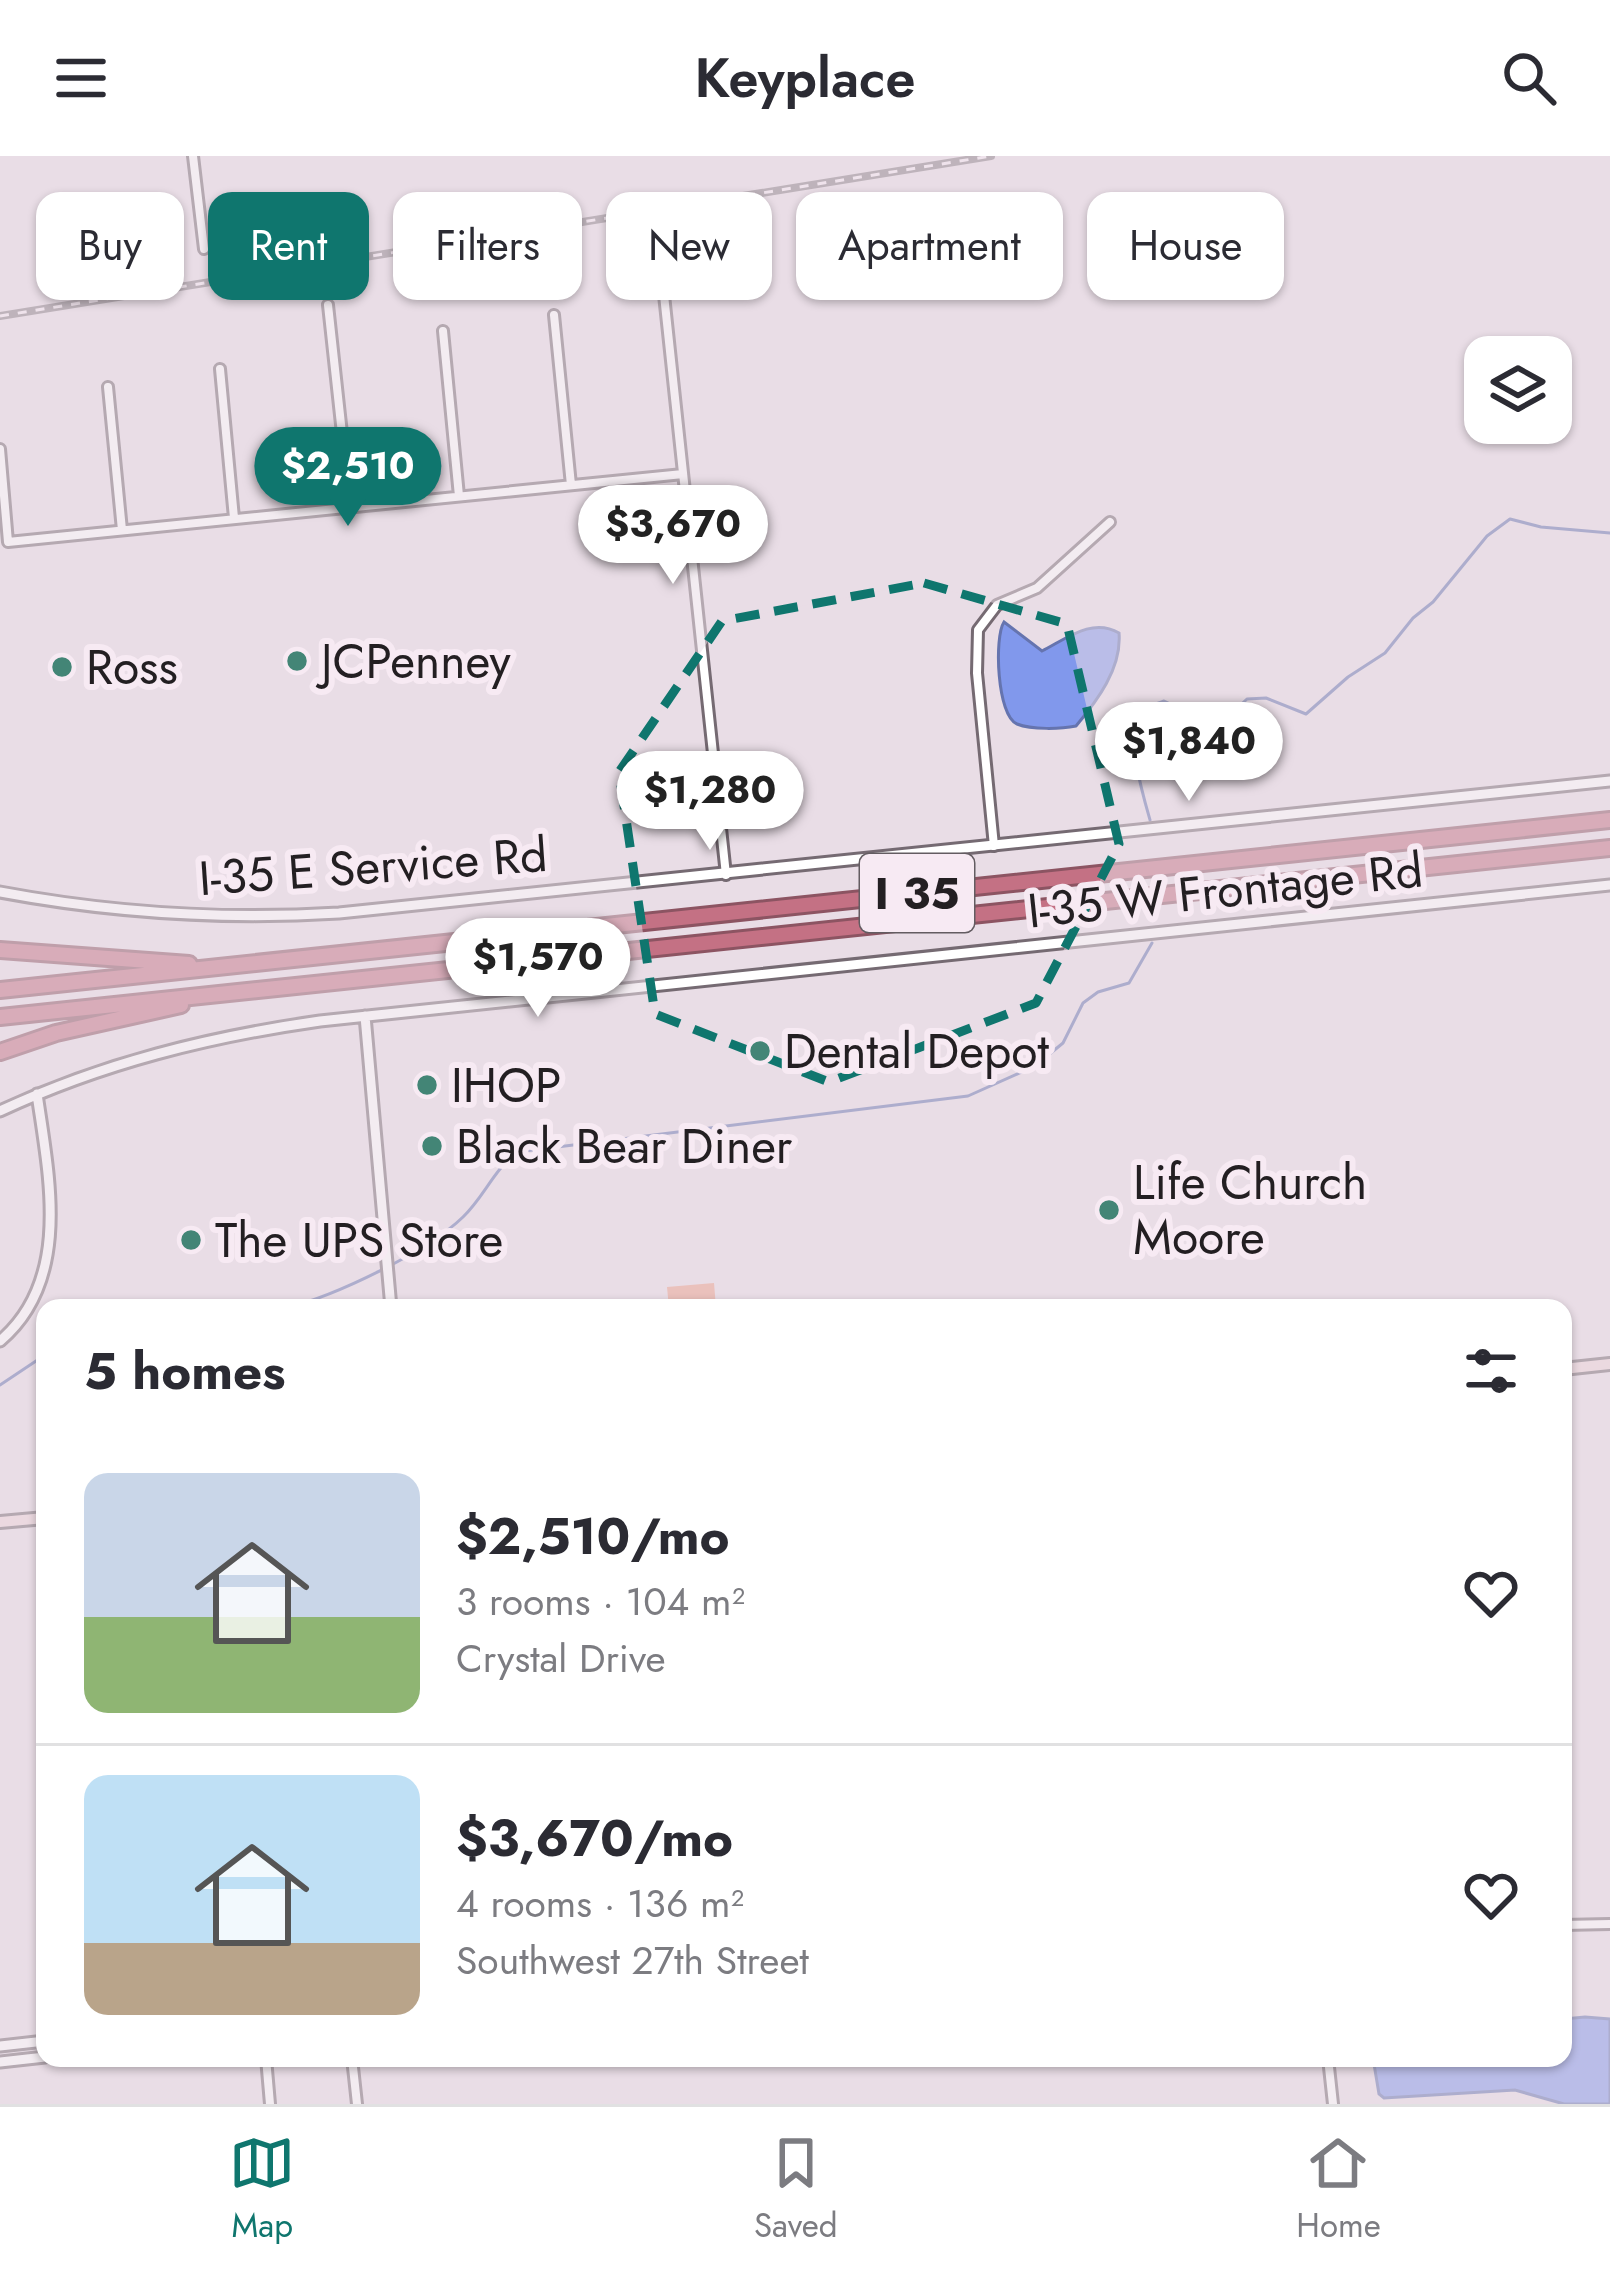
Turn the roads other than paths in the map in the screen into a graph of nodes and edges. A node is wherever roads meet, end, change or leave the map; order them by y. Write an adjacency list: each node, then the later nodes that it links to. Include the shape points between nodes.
1 (193, 156): 2 (street)
2 (204, 249)
3 (664, 300): 11 (street)
4 (328, 305): 14 (street)
5 (554, 315): 12 (street)
6 (442, 332): 13 (street)
7 (220, 369): 15 (street)
8 (108, 387): 17 (street)
9 (0, 449): 10 (street)
10 (1, 472): 17 (street, via 8,542)
11 (683, 474): 12 (street); 22 (street)
12 (571, 485): 13 (street)
13 (459, 496): 14 (street)
14 (350, 507): 15 (street)
15 (234, 518): 17 (street)
16 (1110, 522): 20 (street, via 1037,588 997,605 978,630)
17 (122, 530)
18 (1610, 781): 20 (street, I-35 E Service Rd)
19 (1610, 820): 26 (highway, I 35)
20 (994, 847): 22 (street, I-35 E Service Rd)
21 (1610, 848): 28 (highway, I 35)
22 (726, 874): 24 (street, I-35 E Service Rd, via 277,916 141,912)
23 (1610, 885): 29 (street, I-35 W Frontage Rd)
24 (0, 892)
25 (0, 950): 26 (highway)
26 (224, 967): 27 (highway, I 35)
27 (0, 991)
28 (227, 992): 30 (highway, I 35); 31 (highway)
29 (365, 1016): 32 (street, I-35 W Frontage Rd, via 194,1042); 34 (street)
30 (0, 1017)
31 (0, 1052)
32 (37, 1094): 33 (street, I-35 W Frontage Rd); 35 (street, via 48,1262 32,1305)
33 (0, 1111)
34 (390, 1299)
35 (0, 1341)
36 (1610, 1364): 37 (main road)
37 (1572, 1368)
38 (36, 1519): 39 (main road)
39 (0, 1522)
40 (1572, 1924): 41 (street)
41 (1610, 1924)
42 (36, 2043): 43 (street)
43 (0, 2046)
44 (36, 2058): 45 (street)
45 (0, 2062)
46 (267, 2067): 49 (street)
47 (353, 2067): 50 (street)
48 (1329, 2067): 51 (street)
49 (270, 2104)
50 (357, 2104)
51 (1333, 2104)

